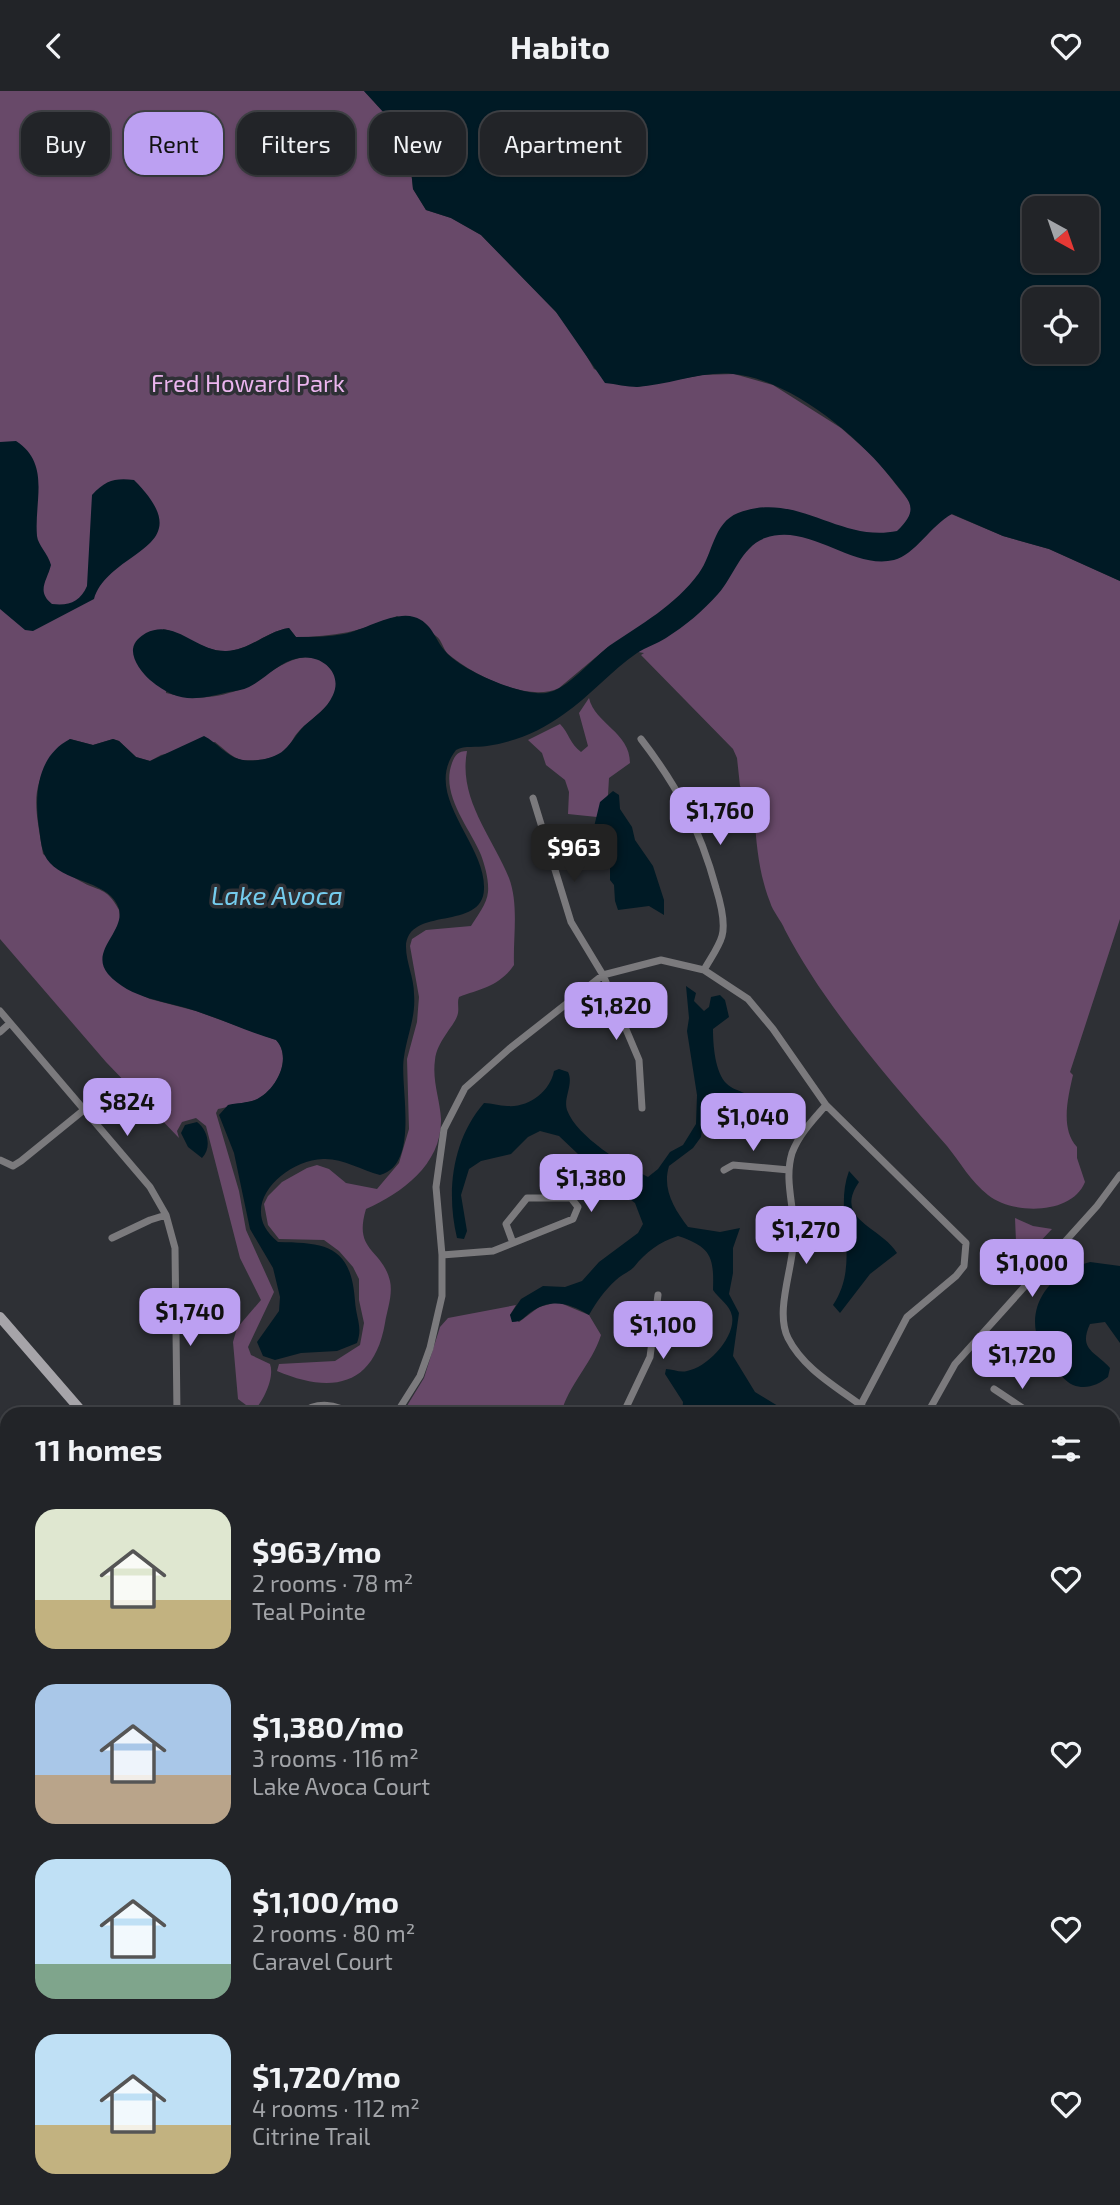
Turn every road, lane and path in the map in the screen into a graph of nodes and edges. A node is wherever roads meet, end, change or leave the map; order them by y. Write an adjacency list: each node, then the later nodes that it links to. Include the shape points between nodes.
1 (641, 739): 3 (street, via 668,774 705,847 723,935)
2 (533, 798): 4 (street, via 571,922)
3 (705, 970): 4 (street, via 661,960); 8 (street, via 748,999)
4 (603, 975): 9 (street, via 639,1060); 18 (street, via 465,1088 444,1129 436,1187)
5 (0, 1011): 6 (street)
6 (10, 1023): 7 (street); 10 (street)
7 (0, 1032)
8 (827, 1105): 13 (street, via 800,1136); 22 (street, via 966,1243 964,1266 907,1317)
9 (642, 1108)
10 (85, 1109): 11 (street, via 22,1161 13,1165); 15 (street, via 150,1187)
11 (0, 1160)
12 (724, 1170): 13 (street, via 733,1165)
13 (789, 1170): 22 (street, via 794,1253 783,1310 786,1335 815,1371)
14 (1120, 1175): 29 (street, via 955,1364)
15 (166, 1215): 16 (street); 24 (street, via 175,1248)
16 (112, 1238)
17 (513, 1243): 17 (street, via 573,1219 575,1202 571,1198 527,1198 506,1224); 18 (street, via 493,1251)
18 (442, 1255): 27 (street, via 442,1296 430,1348 420,1376)
19 (658, 1295): 28 (street, via 650,1357)
20 (0, 1317): 23 (street)
21 (994, 1389): 30 (street)
22 (862, 1406)
23 (78, 1407)
24 (177, 1407)
25 (317, 1407): 26 (street)
26 (340, 1407)
27 (400, 1407)
28 (625, 1407)
29 (931, 1407)
30 (1021, 1407)

